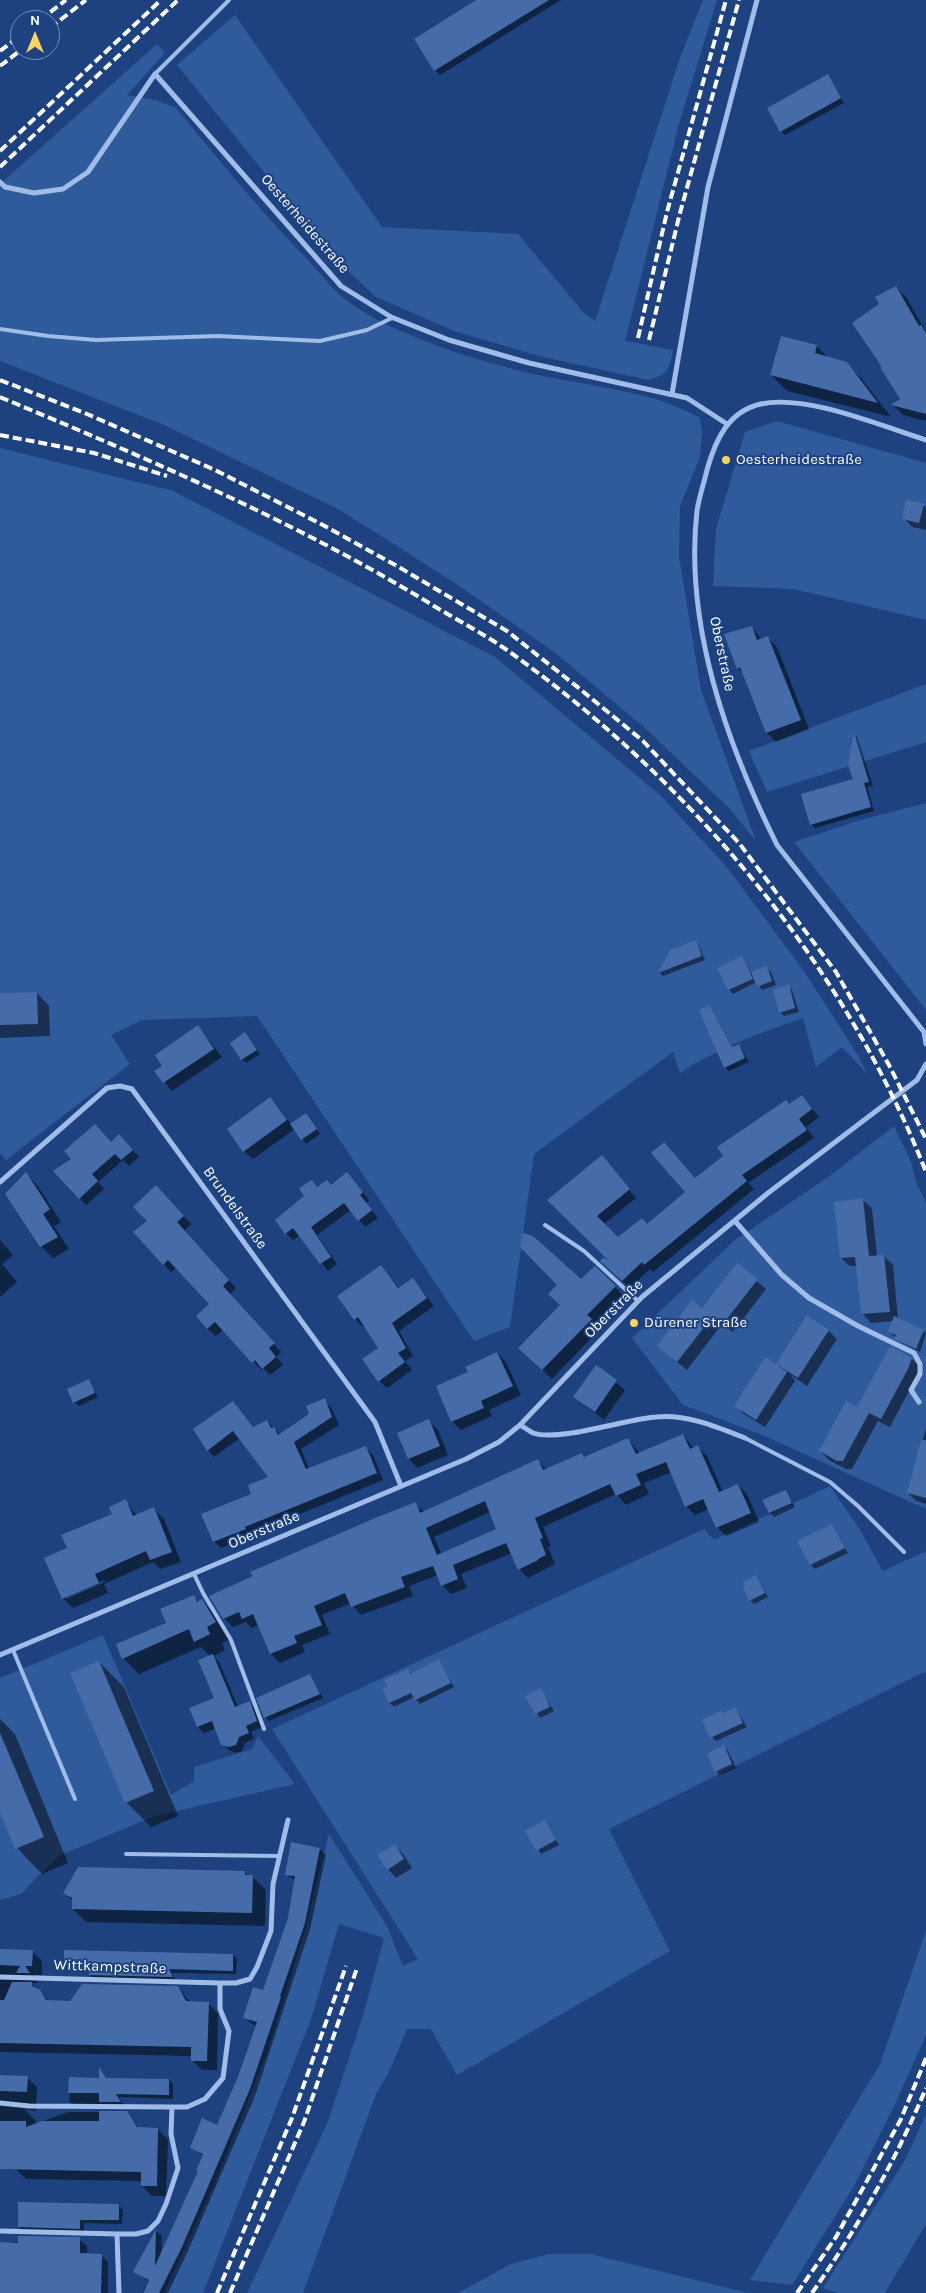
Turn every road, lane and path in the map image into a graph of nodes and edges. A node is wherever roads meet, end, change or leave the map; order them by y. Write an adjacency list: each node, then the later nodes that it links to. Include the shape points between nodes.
1 (229, 0): 3 (lane)
2 (757, 0): 7 (street, via 708,186)
3 (155, 74): 4 (street, via 88,172 63,189 34,193); 5 (street, Oesterheidestraße, via 342,286)
4 (0, 182)
5 (392, 318): 6 (lane, via 367,330 320,341 218,336 96,340); 7 (street, Oesterheidestraße, via 450,340 530,363)
6 (0, 329)
7 (672, 394): 8 (street, Oesterheidestraße, via 687,398)
8 (727, 424): 9 (street, Oberstraße, via 737,415 760,404 784,402 831,410); 10 (street, Oberstraße, via 712,454 697,508 695,569 710,670 722,708 762,815 777,845 924,1032)
9 (926, 440)
10 (926, 1044)
11 (926, 1064): 13 (street, Oberstraße, via 917,1080)
12 (0, 1182): 19 (street, Brundelstraße, via 107,1088 120,1086 132,1089 375,1422)
13 (735, 1221): 15 (street, Oberstraße); 16 (street, via 782,1275 809,1298 914,1353 920,1364 920,1374 911,1390)
14 (545, 1225): 15 (lane, via 584,1251)
15 (638, 1301): 17 (street, Oberstraße)
16 (919, 1402)
17 (520, 1425): 18 (street, via 534,1433 552,1435 656,1417 704,1423); 19 (street, Oberstraße, via 485,1450)
18 (745, 1438): 20 (lane, via 830,1482)
19 (402, 1486): 21 (street, Oberstraße)
20 (904, 1552)
21 (194, 1574): 22 (street, Oberstraße); 24 (lane, via 232,1640)
22 (13, 1650): 23 (street, Oberstraße); 25 (lane)
23 (0, 1655)
24 (264, 1729)
25 (76, 1799)
26 (288, 1820): 28 (street, Wittkampstraße)
27 (126, 1854): 28 (lane)
28 (279, 1856): 30 (street, Wittkampstraße, via 273,1884 271,1931 257,1968 250,1979 236,1983)
29 (0, 1977): 30 (street, Wittkampstraße)
30 (220, 1982): 32 (street, via 220,2009 229,2031 223,2078 205,2099 187,2107)
31 (0, 2103): 32 (street)
32 (172, 2107): 34 (street, via 171,2134 178,2168 166,2204 158,2221 148,2231)
33 (0, 2230): 34 (street)
34 (117, 2234): 35 (street)
35 (119, 2293)

